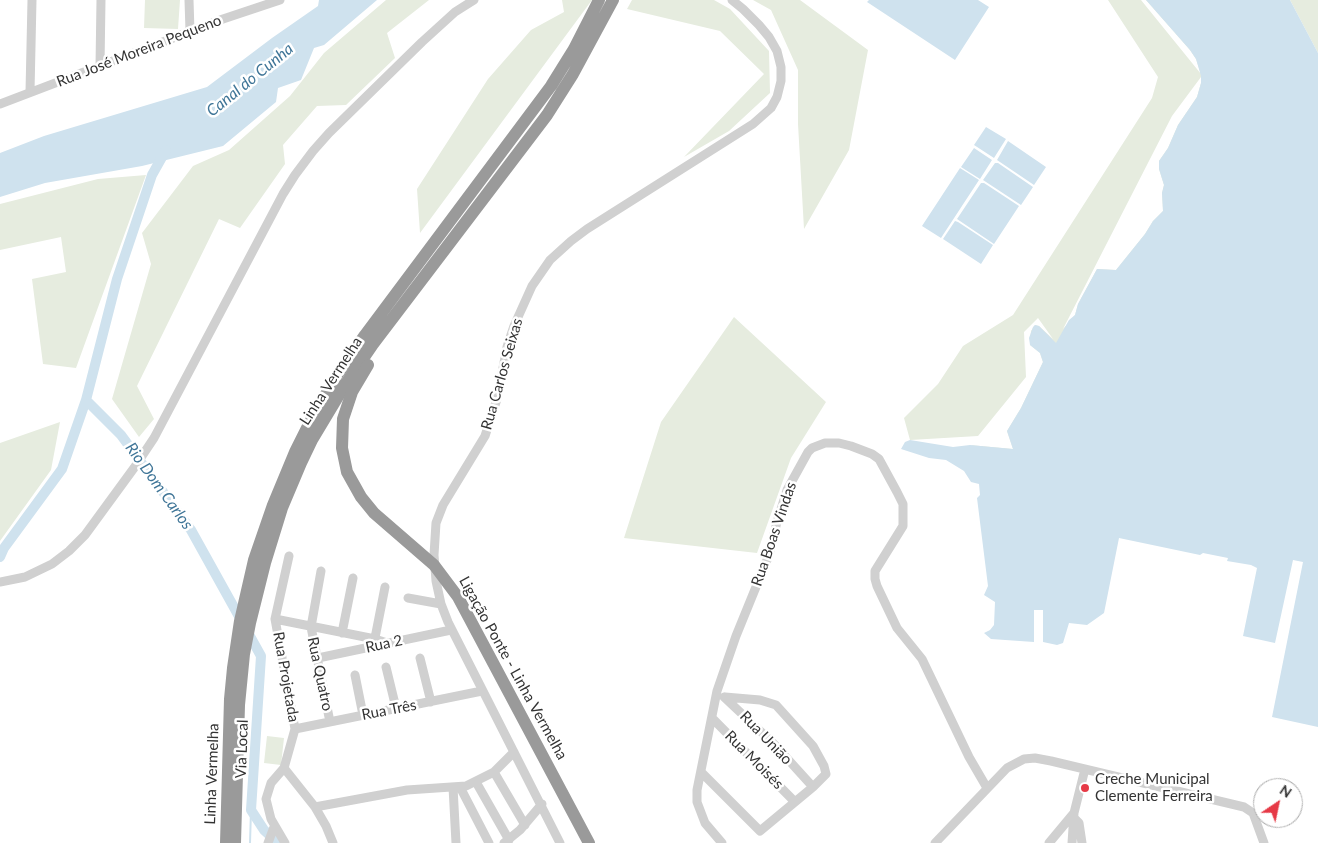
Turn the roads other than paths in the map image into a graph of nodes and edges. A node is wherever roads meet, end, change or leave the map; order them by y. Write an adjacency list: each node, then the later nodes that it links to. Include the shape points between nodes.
1 (32, 0): 11 (street)
2 (101, 0): 10 (street)
3 (189, 0): 9 (street)
4 (280, 0): 9 (street, Rua José Moreira Pequeno)
5 (474, 0): 18 (street, via 455,12 422,42 329,133 299,170 283,194 154,438 85,535 60,559 43,569)
6 (599, 0): 15 (highway, Linha Vermelha, via 551,86 338,375 295,452 273,505)
7 (613, 0): 13 (highway, Linha Vermelha, via 573,74 525,146)
8 (732, 0): 21 (street, Rua Carlos Seixas, via 774,44 782,67 777,97 760,119 571,241 550,260 532,286 507,347 490,425 443,505 436,523 434,555)
9 (190, 31): 10 (street, Rua José Moreira Pequeno)
10 (100, 66): 11 (street, Rua José Moreira Pequeno)
11 (30, 92): 12 (street, Rua José Moreira Pequeno)
12 (0, 104)
13 (415, 290): 15 (highway, Linha Vermelha, via 373,344 312,440); 65 (highway, Ligação Ponte - Linha Vermelha, bridge, via 352,392 343,419 342,448 347,472 374,513 434,565 458,597)
14 (289, 556): 22 (street, Rua Projetada)
15 (260, 562): 57 (highway, Linha Vermelha, via 240,621 232,668); 58 (highway, Linha Vermelha, via 242,678)
16 (321, 571): 23 (street)
17 (353, 578): 25 (street)
18 (0, 582)
19 (385, 587): 26 (street)
20 (408, 598): 21 (street)
21 (441, 604): 24 (street, Rua Carlos Seixas)
22 (275, 619): 23 (street); 40 (street, Rua Projetada)
23 (311, 627): 25 (street); 28 (street, Rua Quatro)
24 (451, 630): 26 (street, Rua 2, via 388,643); 32 (street, Rua Carlos Seixas)
25 (342, 632): 26 (street)
26 (374, 642): 28 (street, Rua 2)
27 (249, 655): 58 (street, Via Local)
28 (318, 658): 39 (street, Rua Quatro)
29 (420, 658): 35 (street)
30 (386, 668): 36 (street)
31 (355, 675): 37 (street)
32 (482, 691): 35 (street, Rua Três); 41 (street, Rua Carlos Seixas)
33 (717, 691): 34 (street, Rua União); 38 (street, Rua Boas Vindas); 49 (street, Rua Boas Vindas, via 769,555 787,490 804,457 812,448 825,443 840,443 864,450 884,468 904,512 903,526 876,571 877,586 896,628 922,659)
34 (725, 697): 48 (street, Rua União); 48 (street, via 776,705 813,746 826,771 822,780)
35 (432, 702): 36 (street, Rua Três)
36 (396, 708): 37 (street, Rua Três)
37 (363, 715): 39 (street, Rua Três)
38 (712, 719): 45 (street, Rua Boas Vindas); 50 (street, Rua Moisés)
39 (330, 722): 40 (street, Rua Três)
40 (295, 728): 42 (street, Rua Projetada)
41 (514, 752): 44 (street); 51 (street, Rua Carlos Seixas)
42 (284, 768): 52 (street); 55 (street, via 266,794)
43 (1085, 769): 49 (street, via 1024,759 1007,768); 53 (street); 71 (street, via 1244,807 1253,813)
44 (494, 772): 46 (street); 54 (street)
45 (701, 772): 50 (street, via 759,830); 66 (street, Rua Boas Vindas, via 698,806 705,823)
46 (476, 782): 47 (street); 56 (street)
47 (456, 787): 52 (street, via 407,790); 62 (street); 63 (street)
48 (813, 787): 50 (street)
49 (987, 788): 67 (street)
50 (795, 802)
51 (542, 804): 54 (street); 64 (street, Rua Carlos Seixas)
52 (316, 807): 61 (street)
53 (1073, 815): 68 (street); 69 (street); 70 (street, via 1079,823)
54 (525, 825): 56 (street)
55 (273, 829): 59 (street); 60 (street)
56 (506, 841)
57 (226, 843)
58 (237, 843)
59 (268, 843)
60 (285, 843)
61 (333, 843)
62 (456, 843)
63 (489, 843)
64 (560, 843)
65 (589, 843)
66 (722, 843)
67 (935, 843)
68 (1049, 843)
69 (1072, 843)
70 (1082, 843)
71 (1264, 843)

